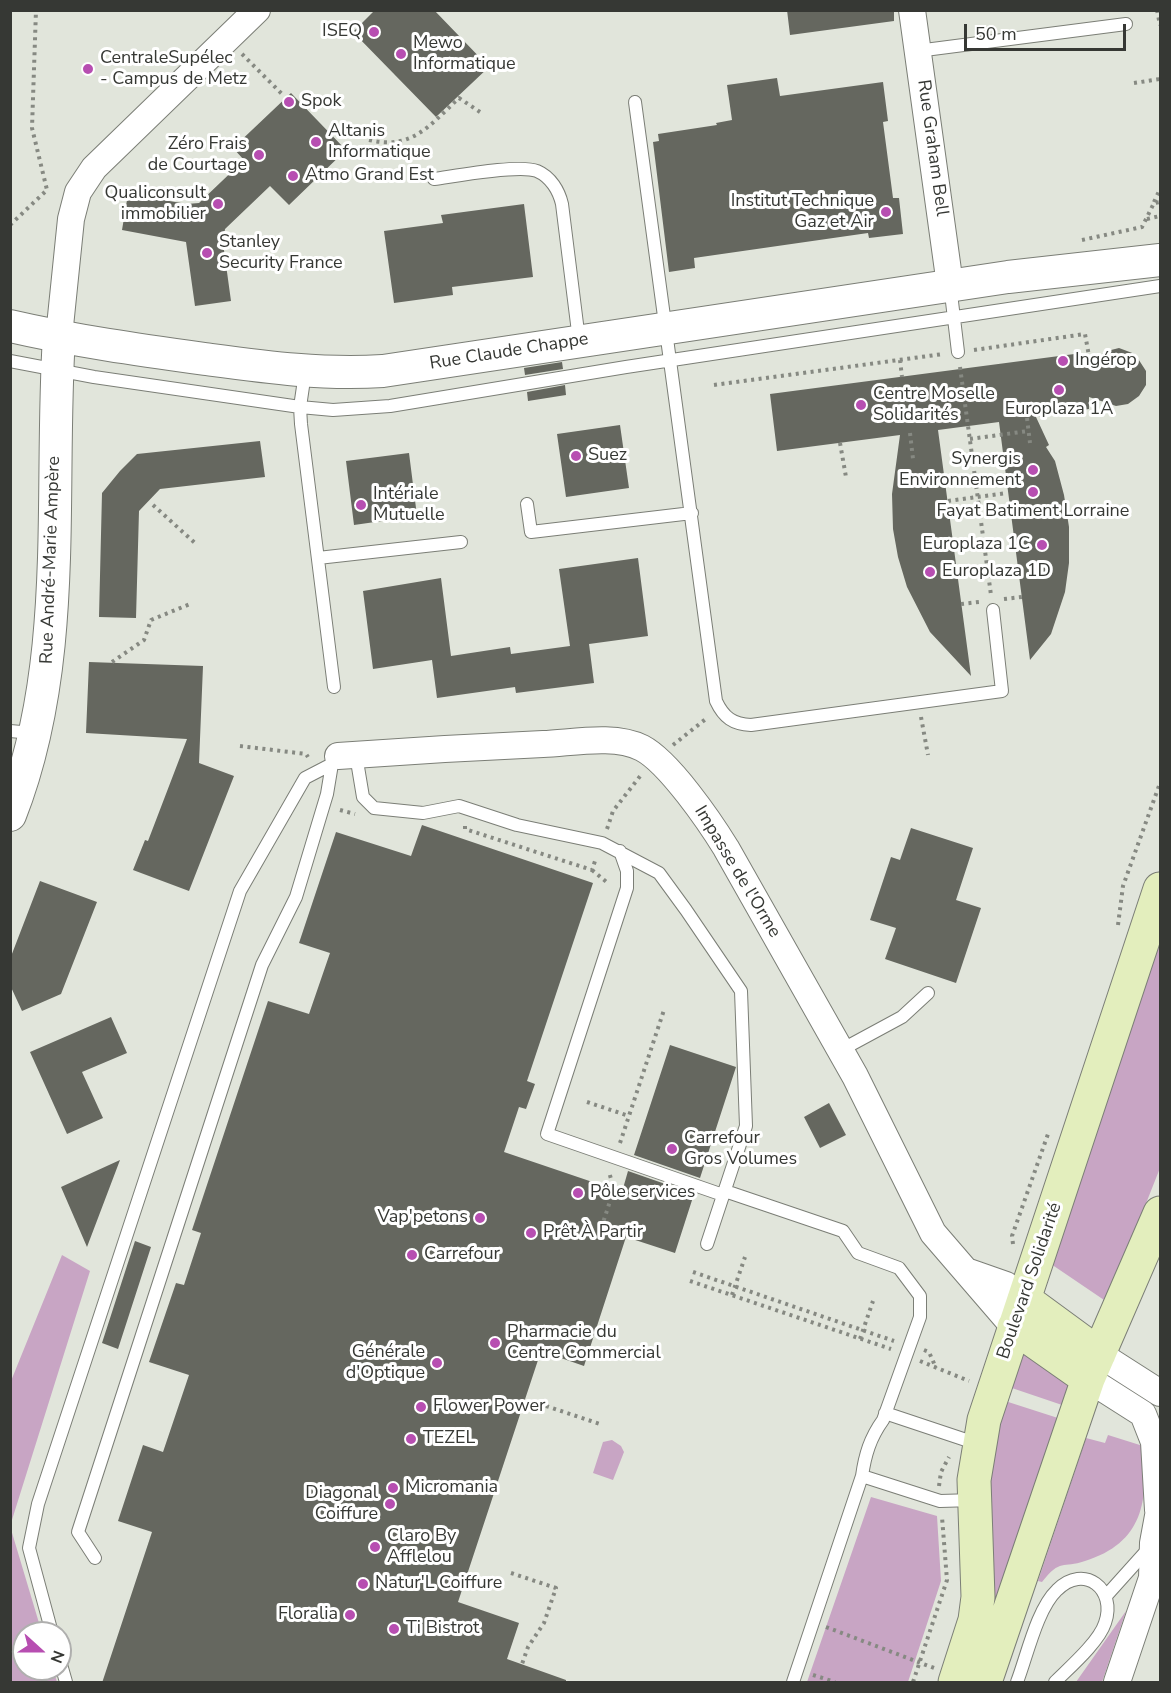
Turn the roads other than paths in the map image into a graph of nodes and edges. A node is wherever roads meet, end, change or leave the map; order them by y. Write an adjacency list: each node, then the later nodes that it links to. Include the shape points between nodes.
1 (257, 10): 15 (street, via 94,168 78,192 71,219)
2 (912, 10): 4 (street, Rue Graham Bell)
3 (1126, 24): 4 (lane)
4 (918, 51): 10 (street, Rue Graham Bell)
5 (635, 102): 14 (lane)
6 (434, 179): 16 (lane, via 521,169 538,171 550,181 562,204)
7 (1154, 230): 9 (street, Rue Claude Chappe)
8 (1161, 260): 9 (street, Rue Claude Chappe)
9 (1008, 277): 10 (street, Rue Claude Chappe)
10 (950, 285): 12 (lane); 14 (street, Rue Claude Chappe)
11 (1161, 286): 12 (lane)
12 (954, 319): 17 (lane); 19 (lane)
13 (10, 326): 15 (street, Rue Claude Chappe)
14 (665, 328): 16 (street, Rue Claude Chappe); 19 (lane)
15 (59, 336): 20 (street, Rue André-Marie Ampère); 21 (street, Rue Claude Chappe)
16 (579, 341): 21 (street, Rue Claude Chappe, via 383,371)
17 (958, 352)
18 (10, 361): 20 (lane)
19 (670, 361): 22 (lane, via 390,406 333,410); 24 (lane)
20 (57, 370): 22 (lane); 29 (street, Rue André-Marie Ampère, via 47,676)
21 (305, 373): 22 (lane)
22 (300, 407): 26 (lane)
23 (527, 504): 24 (lane, via 531,532)
24 (692, 513): 27 (lane, via 716,701 730,721 751,725 1002,691)
25 (461, 542): 26 (lane)
26 (318, 558): 28 (lane)
27 (993, 610)
28 (334, 687)
29 (23, 732): 31 (street, Rue André-Marie Ampère)
30 (342, 758): 32 (lane, via 363,798 374,808 423,813 459,806); 35 (street, Impasse de l'Orme, via 604,741 642,748 705,814); 48 (lane, via 296,897 258,976 78,1532); 50 (lane, via 305,778 240,891 38,1504 29,1548)
31 (10, 814)
32 (620, 851): 36 (lane, via 659,873 741,991 746,1126); 36 (lane, via 627,871 627,888 547,1134)
33 (1161, 889): 39 (main road, Boulevard Solidarité)
34 (928, 993): 35 (lane, via 902,1017)
35 (841, 1050): 39 (street, Impasse de l'Orme, via 933,1233 966,1271 1006,1285)
36 (724, 1193): 38 (lane); 42 (lane, via 843,1231 858,1253 899,1268 920,1296 920,1317)
37 (1161, 1214): 40 (main road)
38 (707, 1244)
39 (1019, 1313): 40 (main road); 43 (main road, Boulevard Solidarité)
40 (1094, 1367): 41 (street); 46 (street, via 1143,1414 1154,1442); 53 (main road)
41 (1161, 1394)
42 (885, 1413): 43 (lane); 44 (lane, via 873,1434)
43 (963, 1451): 45 (main road, Boulevard Solidarité, via 974,1480)
44 (863, 1473): 45 (lane, via 940,1501); 52 (lane)
45 (975, 1500): 51 (main road, Boulevard Solidarité, via 975,1620)
46 (1160, 1507): 47 (street)
47 (1153, 1544): 49 (lane); 56 (street, via 1152,1578)
48 (95, 1558)
49 (1106, 1596): 54 (lane, via 1099,1585 1088,1579 1074,1578 1057,1590 1044,1607); 55 (lane, via 1105,1625)
50 (49, 1621)
51 (946, 1676)
52 (793, 1683)
53 (985, 1683)
54 (1017, 1683)
55 (1055, 1683)
56 (1117, 1683)

